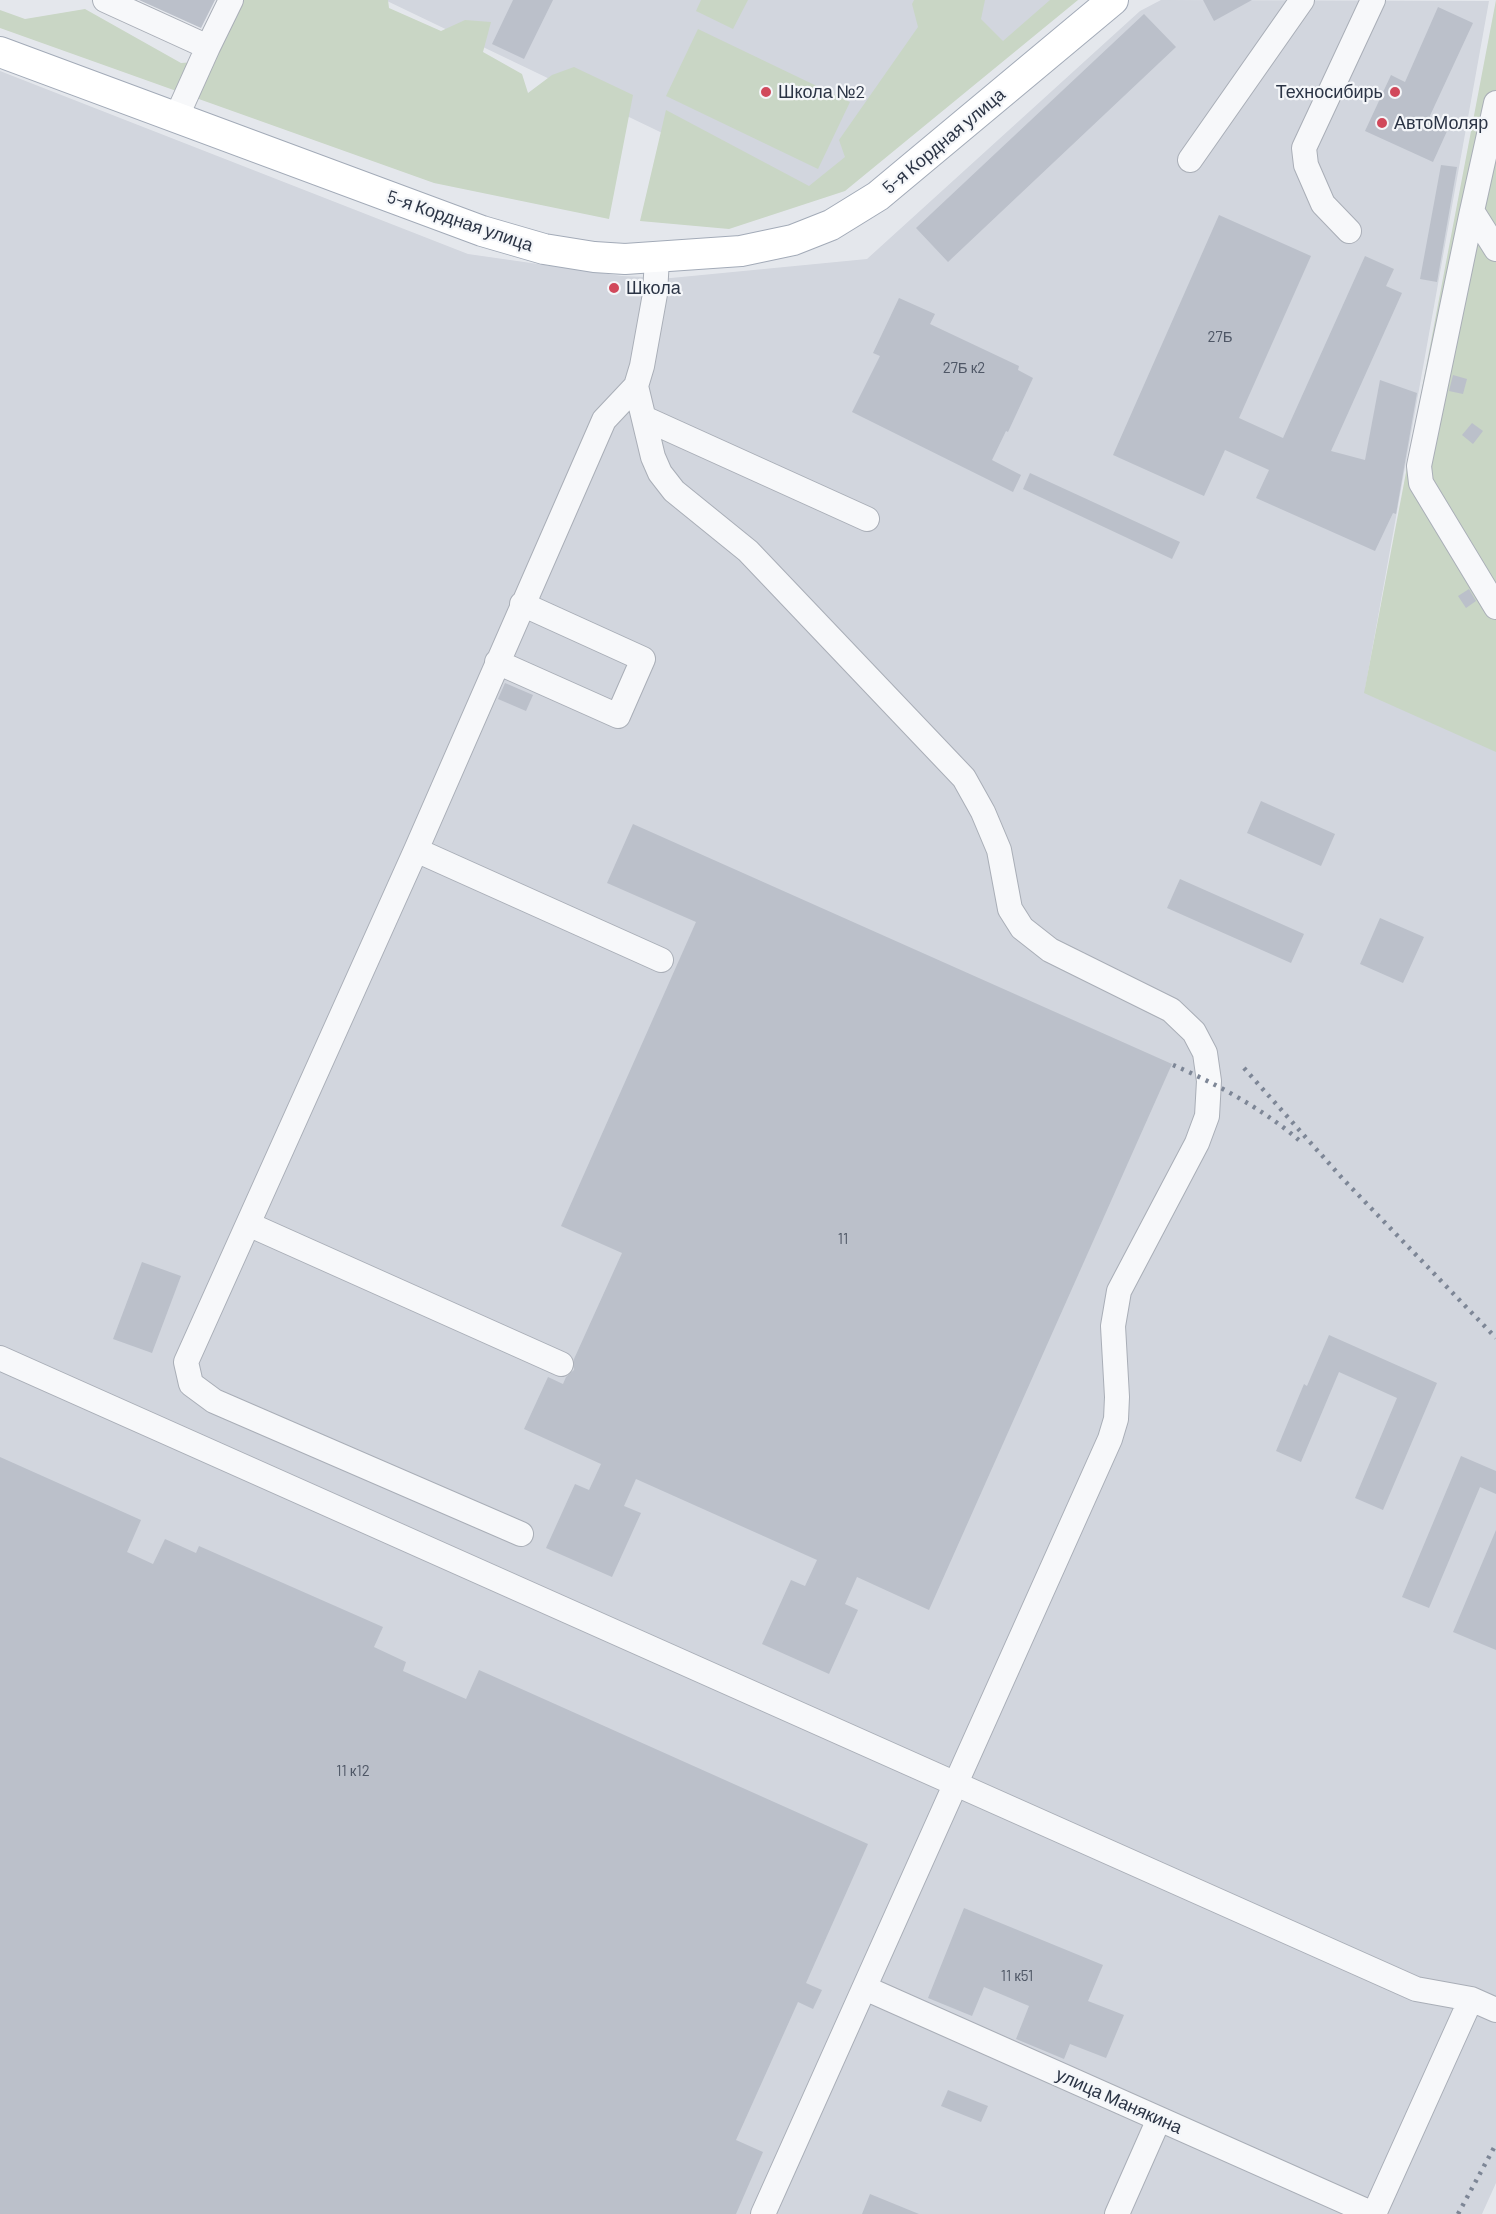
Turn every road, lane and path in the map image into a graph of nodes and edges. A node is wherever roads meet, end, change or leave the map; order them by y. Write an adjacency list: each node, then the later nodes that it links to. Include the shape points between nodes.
1 (105, 0): 6 (lane)
2 (231, 0): 6 (lane)
3 (1113, 0): 14 (main road, 5-я Кордная улица, via 878,196 831,225 793,240 741,251)
4 (1302, 0): 10 (lane)
5 (1374, 0): 12 (lane, via 1304,148 1306,165 1323,204)
6 (208, 47): 9 (lane)
7 (0, 52): 9 (main road, 5-я Кордная улица)
8 (1496, 103): 11 (lane)
9 (176, 118): 14 (main road, 5-я Кордная улица, via 482,231 544,249 594,257)
10 (1190, 160)
11 (1472, 211): 13 (lane); 19 (lane, via 1419,465 1421,483)
12 (1349, 231)
13 (1496, 249)
14 (657, 258): 15 (lane, via 656,294)
15 (636, 386): 16 (lane); 18 (lane, via 604,420)
16 (644, 418): 17 (lane); 27 (lane, via 653,457 674,491 748,551 964,778 999,850 1010,909 1022,928 1050,950 1171,1010 1194,1032 1205,1053 1209,1081 1207,1116 1197,1143 1119,1291 1113,1326 1116,1419 1110,1439)
17 (867, 519)
18 (522, 604): 20 (lane); 20 (lane, via 643,659 618,716)
19 (1496, 607)
20 (497, 662): 21 (lane)
21 (416, 850): 22 (lane); 23 (lane)
22 (661, 960)
23 (248, 1224): 25 (lane); 26 (lane, via 186,1362 191,1384 214,1401)
24 (0, 1358): 27 (lane)
25 (561, 1364)
26 (520, 1534)
27 (956, 1784): 28 (lane); 29 (lane, via 1416,1989)
28 (865, 1988): 31 (lane, улица Манякина); 32 (lane)
29 (1471, 1999): 30 (lane); 34 (lane)
30 (1496, 2010)
31 (1159, 2119): 33 (lane); 34 (lane, улица Манякина)
32 (763, 2214)
33 (1117, 2214)
34 (1373, 2214)

